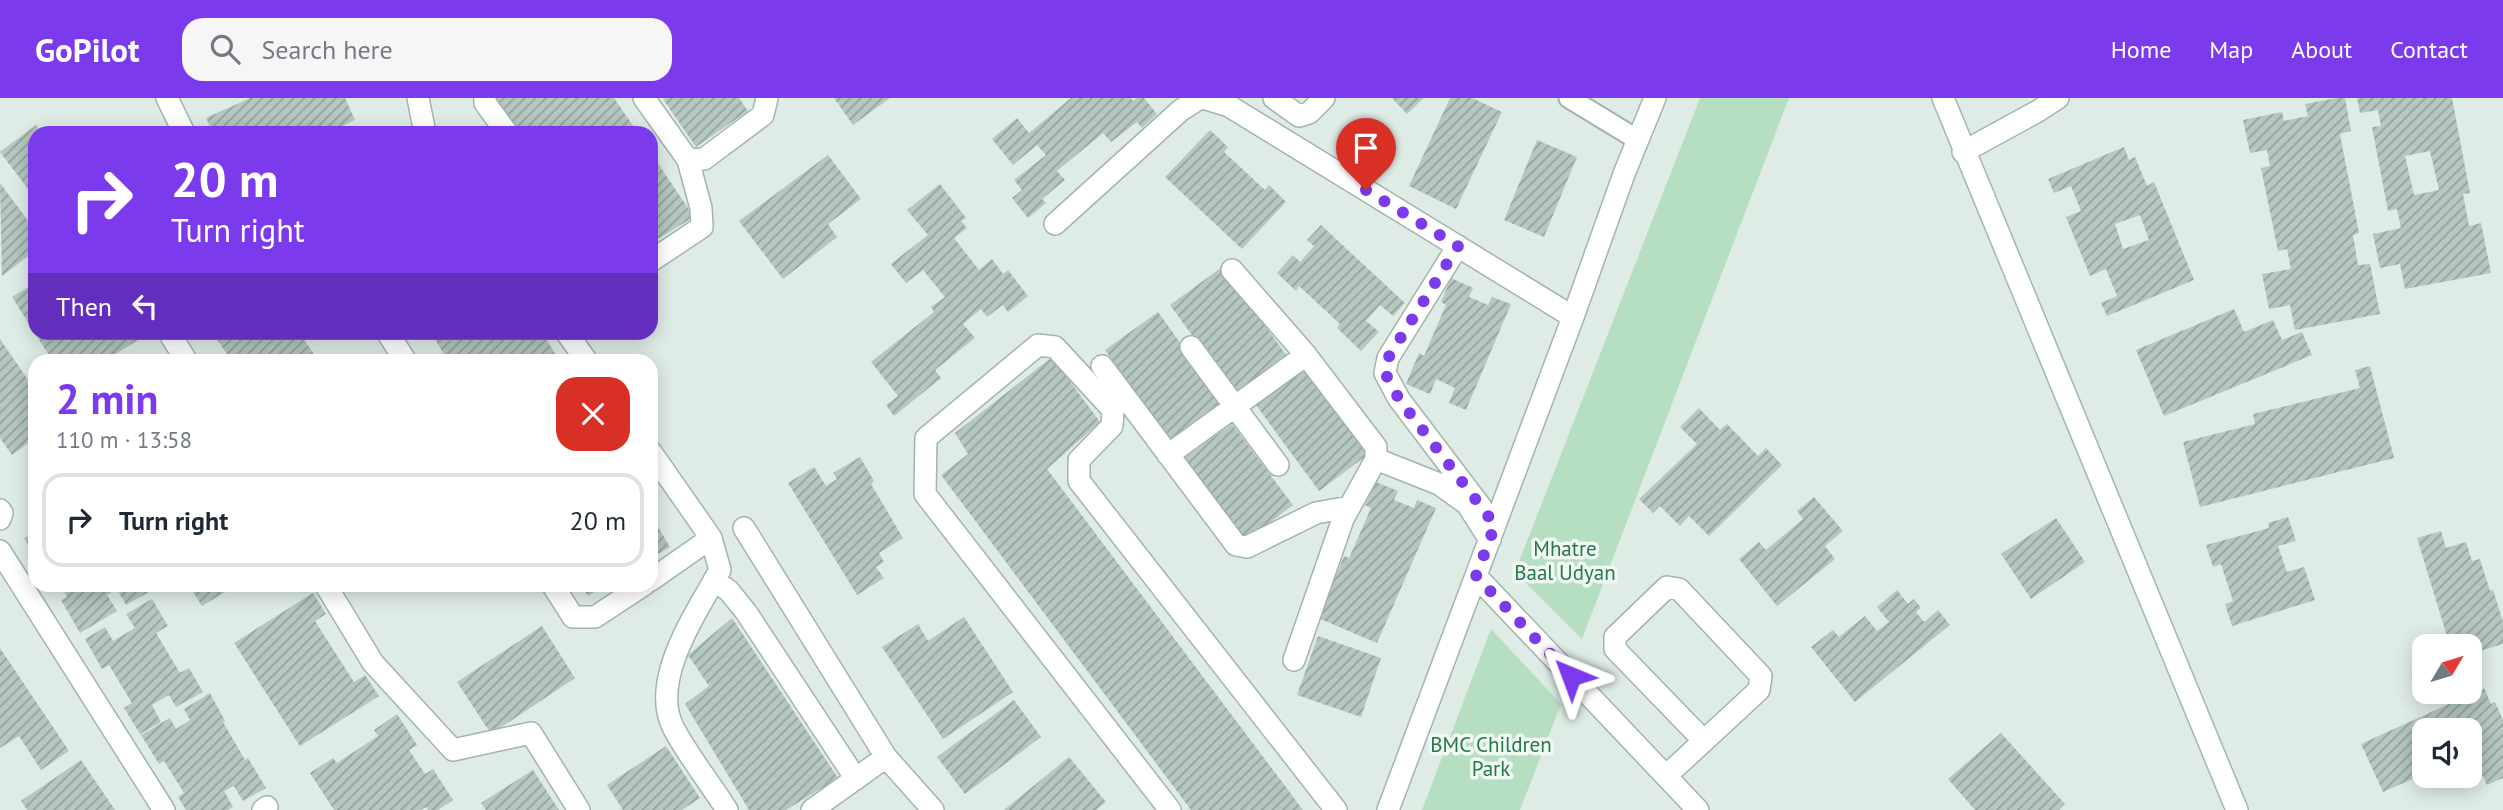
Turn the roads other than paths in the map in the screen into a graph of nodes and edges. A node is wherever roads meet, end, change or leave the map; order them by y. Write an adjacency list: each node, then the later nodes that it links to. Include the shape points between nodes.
1 (167, 98): 13 (street)
2 (485, 98): 15 (street)
3 (644, 98): 18 (street)
4 (767, 98): 18 (street, via 763,115 704,159)
5 (1202, 98): 19 (street, via 1181,110); 20 (street, via 1228,106)
6 (1274, 98): 7 (street, via 1299,116)
7 (1324, 98)
8 (1569, 98): 16 (lane)
9 (1656, 98): 16 (street)
10 (1943, 98): 17 (street)
11 (2057, 98): 17 (street)
12 (424, 101): 14 (street)
13 (181, 126)
14 (425, 126)
15 (502, 126)
16 (1638, 140): 23 (street)
17 (1963, 152): 59 (street)
18 (688, 160): 21 (street, via 702,227)
19 (1055, 224)
20 (1458, 246): 23 (street); 36 (street, via 1388,358 1385,373)
21 (658, 256)
22 (1232, 270): 25 (street)
23 (1573, 317): 36 (street)
24 (1191, 347): 27 (street)
25 (1306, 355): 27 (street); 29 (street, via 1376,447)
26 (1102, 366): 28 (street)
27 (1235, 406): 28 (street); 31 (street)
28 (1168, 454): 32 (street, via 1236,545 1247,547 1316,513)
29 (1376, 459): 32 (street); 36 (street, via 1439,484 1467,504)
30 (658, 463): 37 (street)
31 (1278, 465)
32 (1349, 507): 45 (street)
33 (0, 510): 34 (street)
34 (0, 519)
35 (744, 528): 47 (street)
36 (1492, 532): 40 (street)
37 (712, 538): 39 (street); 41 (street, via 720,570)
38 (0, 551): 51 (street)
39 (658, 575)
40 (1476, 576): 48 (street); 57 (street)
41 (714, 580): 49 (street, via 747,612); 53 (street, via 678,647 666,697 673,727)
42 (330, 592): 52 (street, via 373,663 453,750 531,733)
43 (557, 592): 44 (street, via 573,617 596,617)
44 (633, 592)
45 (1294, 660)
46 (1704, 741): 46 (street, via 1759,691 1761,676 1679,589 1667,587 1615,637 1615,649); 48 (street)
47 (886, 757): 49 (street); 55 (street)
48 (1665, 776): 58 (street)
49 (856, 779): 54 (street)
50 (1333, 809): 56 (street, via 1079,481 1079,460 1112,426 1112,410 1055,347 1038,345 926,439 925,494)
51 (164, 810)
52 (579, 810)
53 (727, 810)
54 (813, 810)
55 (933, 810)
56 (1170, 810)
57 (1388, 810)
58 (1698, 810)
59 (2237, 810)

